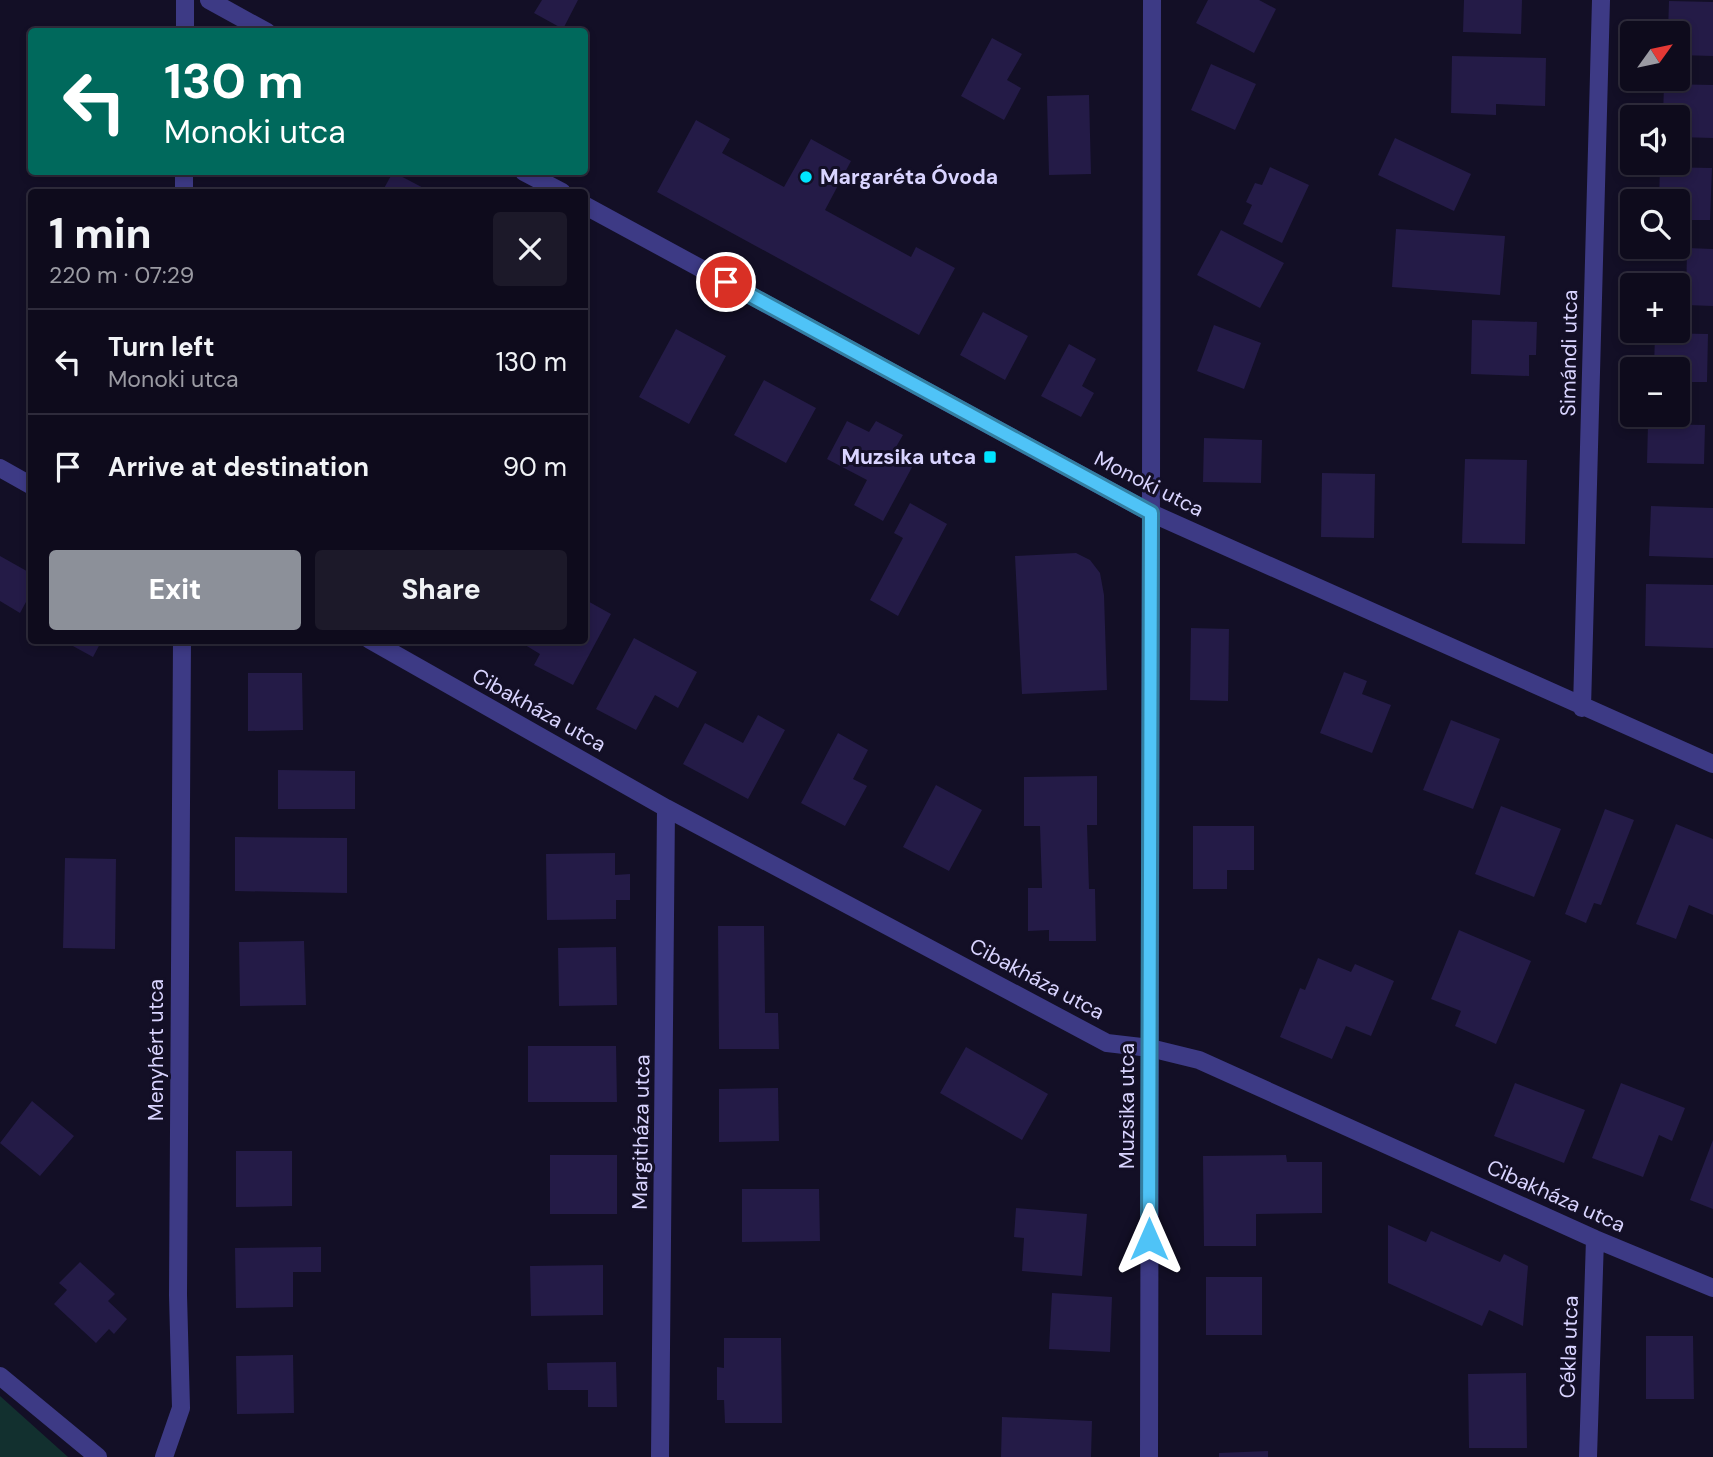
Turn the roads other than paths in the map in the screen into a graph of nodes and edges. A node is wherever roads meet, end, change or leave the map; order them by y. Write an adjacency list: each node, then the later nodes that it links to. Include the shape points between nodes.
1 (185, 0): 5 (street)
2 (209, 0): 6 (street)
3 (1152, 0): 12 (street, Muzsika utca)
4 (1601, 0): 15 (street, Simándi utca)
5 (185, 28)
6 (260, 28)
7 (530, 175): 8 (street)
8 (556, 189)
9 (588, 207): 12 (street, Monoki utca)
10 (0, 468): 11 (street)
11 (28, 484)
12 (1151, 513): 15 (street, Monoki utca); 18 (street, Muzsika utca)
13 (182, 644): 23 (street, Menyhért utca, via 177,1295 181,1408)
14 (377, 644): 17 (street, Cibakháza utca)
15 (1582, 708): 16 (street, Monoki utca)
16 (1713, 764)
17 (666, 808): 18 (street, Cibakháza utca, via 1107,1043); 24 (street, Margitháza utca)
18 (1150, 1048): 19 (street, Cibakháza utca, via 1199,1060); 25 (street, Muzsika utca)
19 (1595, 1239): 20 (street, Cibakháza utca); 26 (street, Cékla utca)
20 (1713, 1288)
21 (0, 1376): 22 (street)
22 (97, 1457)
23 (164, 1457)
24 (660, 1457)
25 (1149, 1457)
26 (1588, 1457)

